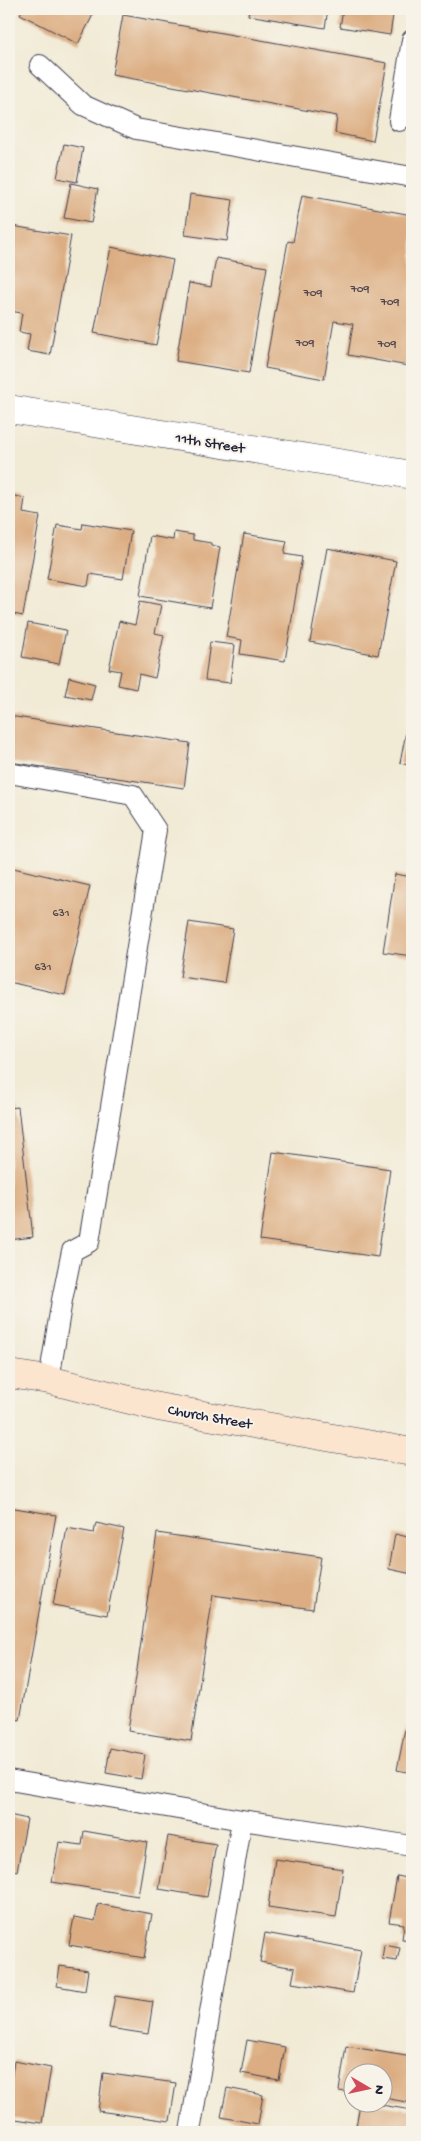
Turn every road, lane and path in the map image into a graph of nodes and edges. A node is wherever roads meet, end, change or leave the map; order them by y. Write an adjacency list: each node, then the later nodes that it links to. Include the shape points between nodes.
1 (412, 40): 3 (lane)
2 (40, 66): 4 (lane, via 83,105 136,129)
3 (399, 121)
4 (412, 178)
5 (9, 409): 6 (street, 11th Street)
6 (412, 475)
7 (9, 773): 9 (lane, via 133,796 156,830 89,1242 72,1251)
8 (9, 1374): 9 (street, Church Street)
9 (49, 1380): 10 (street, Church Street, via 158,1407)
10 (412, 1452)
11 (9, 1780): 12 (lane)
12 (242, 1820): 13 (lane); 14 (lane)
13 (412, 1846)
14 (190, 2132)

